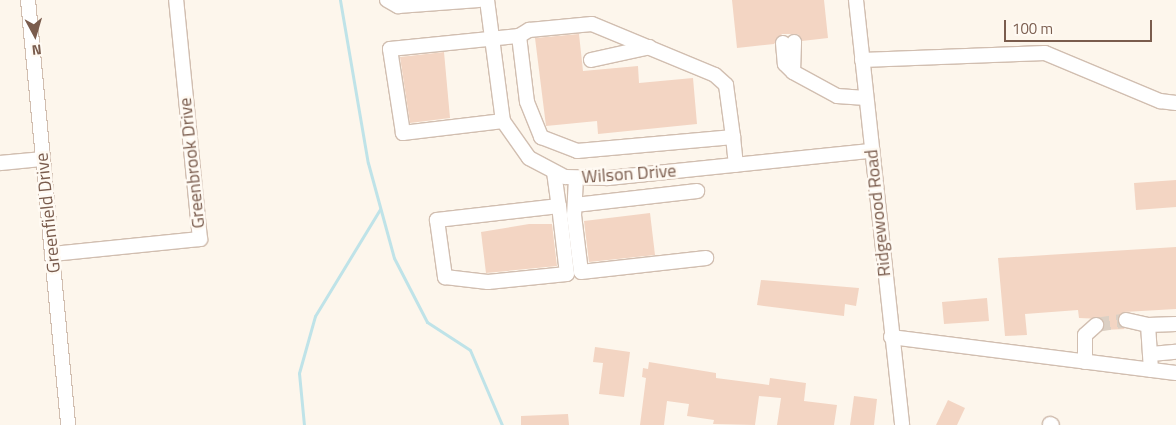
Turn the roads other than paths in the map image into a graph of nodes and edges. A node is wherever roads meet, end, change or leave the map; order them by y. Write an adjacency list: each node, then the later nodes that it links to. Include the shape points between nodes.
1 (28, 0): 18 (street, Greenfield Drive)
2 (176, 0): 26 (street, Greenbrook Drive, via 200,239)
3 (387, 0): 4 (street, via 398,6)
4 (478, 0)
5 (487, 0): 8 (street, Wilson Drive)
6 (856, 0): 12 (street, Ridgewood Road)
7 (519, 36): 8 (street); 10 (street, via 529,30 592,24); 16 (street, via 534,128 559,146 577,152 602,151)
8 (491, 39): 15 (street, Wilson Drive); 15 (street, via 390,49 392,67 403,132)
9 (788, 42): 13 (street, via 785,64 793,72 837,96)
10 (650, 47): 11 (street); 16 (street, via 715,75 726,85)
11 (590, 56)
12 (862, 60): 13 (street, Ridgewood Road); 14 (street, via 1045,53 1160,101)
13 (866, 98): 17 (street, Ridgewood Road)
14 (1176, 103)
15 (503, 121): 21 (street, Wilson Drive, via 529,158)
16 (733, 137): 20 (street)
17 (871, 151): 20 (street, Wilson Drive); 32 (street, Ridgewood Road)
18 (42, 159): 19 (street); 26 (street, Greenfield Drive)
19 (0, 163)
20 (736, 165): 22 (street, Wilson Drive)
21 (554, 172): 22 (street, Wilson Drive); 25 (street)
22 (576, 178): 24 (street)
23 (697, 191): 24 (street)
24 (575, 205): 27 (street, via 582,272)
25 (559, 206): 25 (street, via 437,220 445,277 488,282 567,274)
26 (52, 254): 38 (street, Greenfield Drive)
27 (706, 258)
28 (1126, 320): 31 (street)
29 (1176, 324): 31 (street)
30 (1096, 325): 35 (street, via 1085,335)
31 (1148, 325): 34 (street)
32 (891, 337): 35 (street); 39 (street, Ridgewood Road)
33 (1176, 352): 34 (street)
34 (1151, 354): 36 (street)
35 (1085, 362): 36 (street)
36 (1151, 370): 37 (street)
37 (1176, 373)
38 (68, 425)
39 (902, 425)

